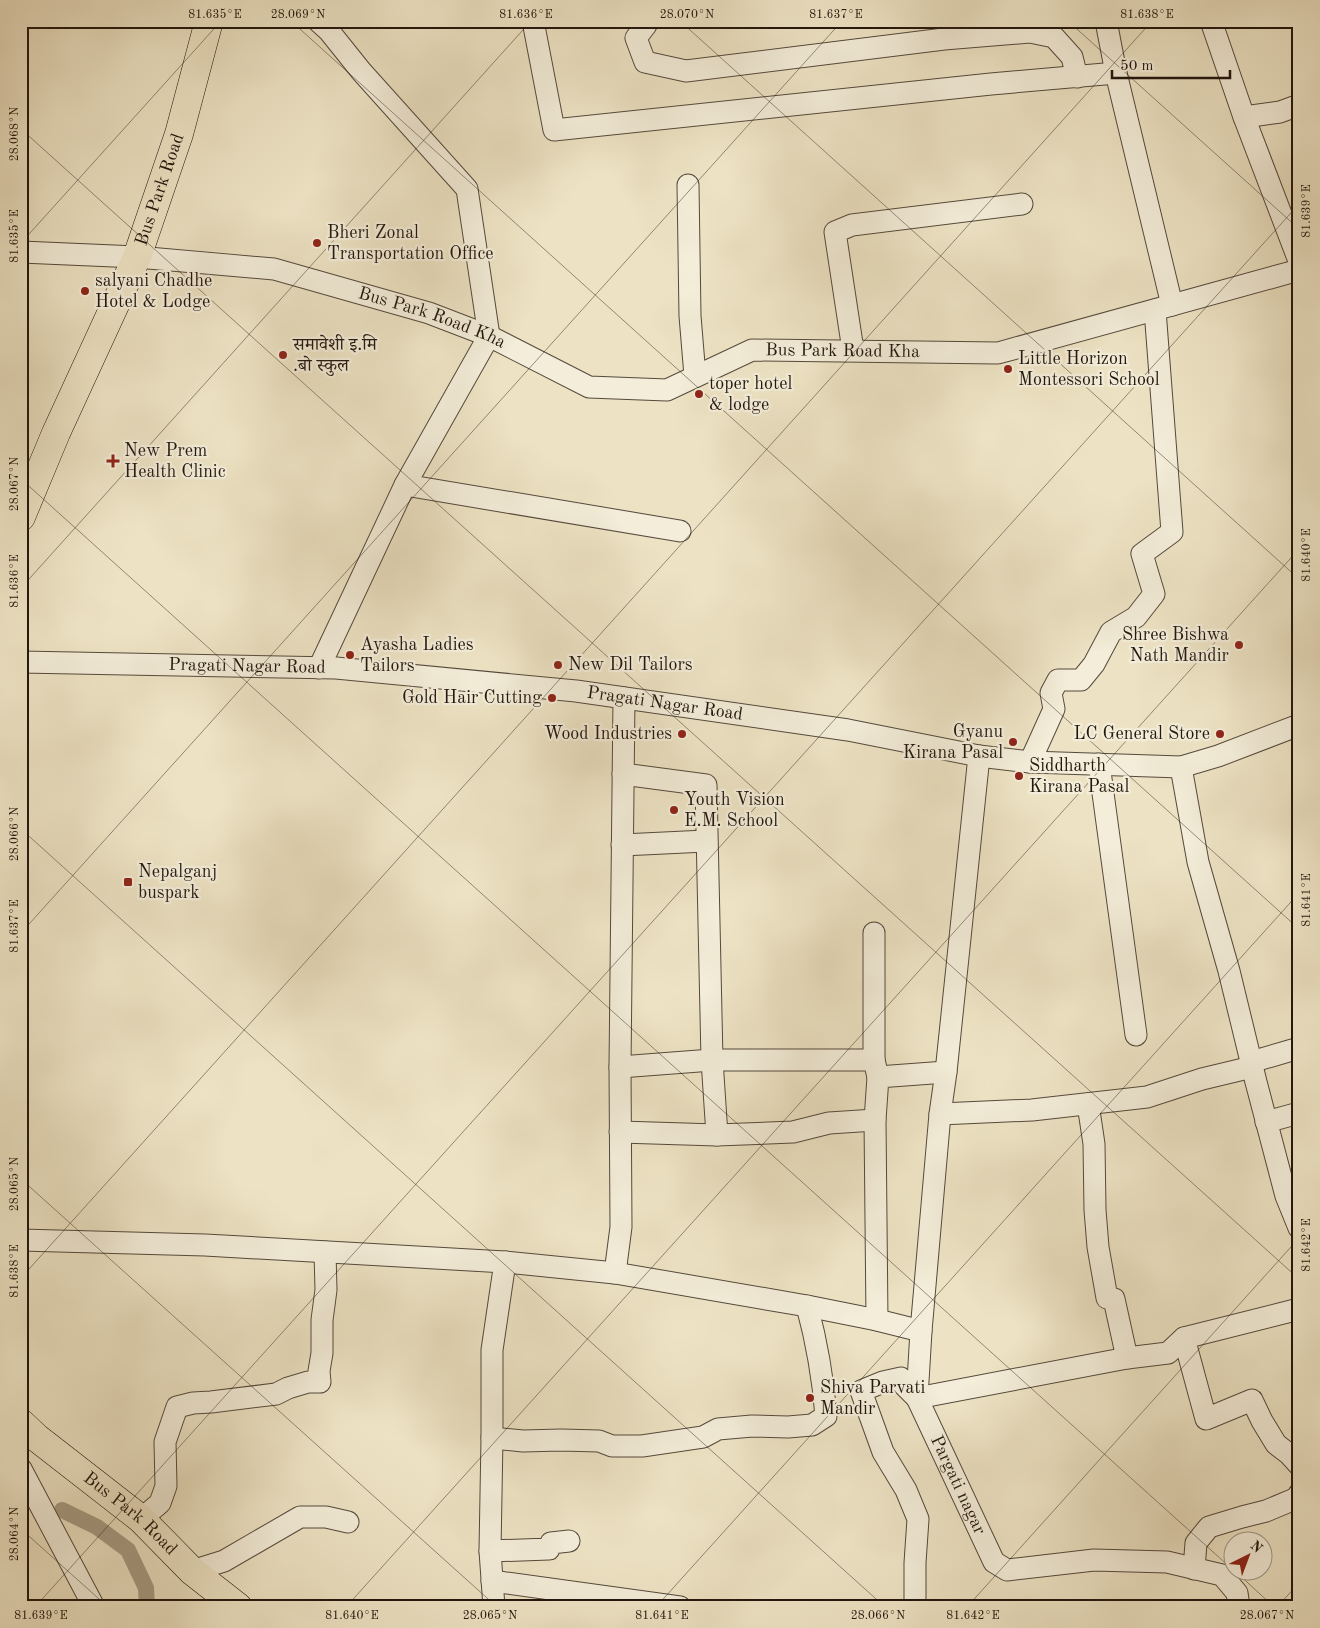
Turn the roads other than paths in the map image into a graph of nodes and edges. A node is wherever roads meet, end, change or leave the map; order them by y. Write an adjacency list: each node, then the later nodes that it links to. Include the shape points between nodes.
1 (209, 21): 14 (main road, Bus Park Road, via 179,134)
2 (318, 21): 18 (street, via 467,189)
3 (533, 21): 8 (street, via 554,130)
4 (646, 21): 8 (street, via 636,38 645,62 686,72 944,39 1030,32 1054,37 1072,57)
5 (1106, 21): 7 (street)
6 (1211, 21): 10 (street)
7 (1116, 73): 8 (street); 17 (street)
8 (1077, 76)
9 (1299, 105): 10 (street, via 1280,112)
10 (1244, 117): 15 (street)
11 (688, 185): 20 (street, via 690,316)
12 (1022, 204): 19 (street, via 852,225 835,232)
13 (21, 252): 14 (street, Bus Park Road Kha)
14 (137, 257): 18 (street, Bus Park Road Kha, via 274,269 429,313); 22 (main road, Bus Park Road)
15 (1299, 261)
16 (1299, 270): 17 (street, Bus Park Road Kha)
17 (1163, 308): 19 (street, Bus Park Road Kha, via 998,353); 29 (street, via 1172,532 1142,554 1154,594 1136,617 1111,632 1094,664 1081,680 1058,680 1051,693 1054,709)
18 (489, 336): 20 (street, Bus Park Road Kha, via 589,386 667,390); 21 (street)
19 (853, 350): 20 (street, Bus Park Road Kha, via 752,350)
20 (695, 376)
21 (405, 485): 23 (street); 25 (street)
22 (21, 517)
23 (680, 531)
24 (21, 662): 25 (street, Pragati Nagar Road)
25 (319, 668): 26 (street, Pragati Nagar Road)
26 (624, 698): 28 (street, Pragati Nagar Road, via 848,730); 32 (street)
27 (1299, 725): 31 (street, Pragati Nagar Road)
28 (979, 756): 29 (street, Pragati Nagar Road); 42 (street, Pargati nagar)
29 (1030, 762): 30 (street, Pragati Nagar Road)
30 (1099, 764): 31 (street, Pragati Nagar Road); 36 (street)
31 (1181, 767): 39 (street, via 1198,862)
32 (623, 774): 33 (street, via 706,785); 34 (street)
33 (706, 841): 34 (street); 38 (street)
34 (622, 845): 40 (street)
35 (874, 933): 41 (street)
36 (1136, 1035)
37 (1299, 1048): 39 (street)
38 (712, 1060): 40 (street); 41 (street); 49 (street)
39 (1251, 1065): 43 (street, via 1147,1097); 47 (street)
40 (620, 1068): 48 (street)
41 (876, 1068): 42 (street); 46 (street)
42 (946, 1072): 45 (street, Pargati nagar)
43 (1088, 1104): 45 (street); 60 (street, via 1094,1144 1098,1247 1107,1298 1114,1299)
44 (1299, 1113): 47 (street)
45 (940, 1114): 58 (street, Pargati nagar)
46 (875, 1120): 49 (street, via 829,1123 793,1132); 57 (street)
47 (1266, 1122): 50 (street, via 1286,1196)
48 (620, 1132): 49 (street); 54 (street, via 621,1227)
49 (717, 1135)
50 (1299, 1228)
51 (21, 1240): 52 (street)
52 (325, 1252): 53 (street); 67 (street, via 320,1382 308,1382 276,1394 193,1402 177,1407 165,1442 166,1486 160,1503)
53 (505, 1262): 54 (street); 63 (street, via 492,1350)
54 (615, 1273): 55 (street)
55 (807, 1306): 57 (street); 63 (street, via 824,1380 826,1416 812,1425 718,1428 703,1437 642,1446 612,1446 599,1441 523,1442)
56 (1299, 1309): 59 (street)
57 (877, 1320): 58 (street)
58 (921, 1331): 61 (street, Pargati nagar)
59 (1184, 1338): 60 (street, via 1168,1353); 64 (street, via 1206,1418 1252,1400 1276,1444)
60 (1127, 1358): 61 (street)
61 (917, 1398): 71 (street, Pargati nagar, via 994,1562 1008,1570 1094,1560 1166,1562); 78 (street, via 904,1386 901,1378 861,1391 883,1452 906,1490 918,1519)
62 (21, 1423): 67 (main road, Bus Park Road)
63 (492, 1438): 70 (street)
64 (1299, 1465)
65 (21, 1469): 74 (street)
66 (1299, 1494): 71 (street, via 1297,1498 1266,1511 1209,1527 1196,1543)
67 (141, 1519): 72 (main road, Bus Park Road)
68 (348, 1522): 72 (street, via 326,1517 300,1517 224,1561)
69 (569, 1541): 70 (street, via 550,1543 549,1548)
70 (490, 1551): 73 (street)
71 (1194, 1569): 79 (street, Pargati nagar, via 1222,1575 1237,1592)
72 (192, 1571): 75 (main road, Bus Park Road)
73 (492, 1581): 76 (street); 77 (street)
74 (94, 1607)
75 (238, 1607)
76 (494, 1607)
77 (680, 1607)
78 (915, 1607)
79 (1239, 1607)

